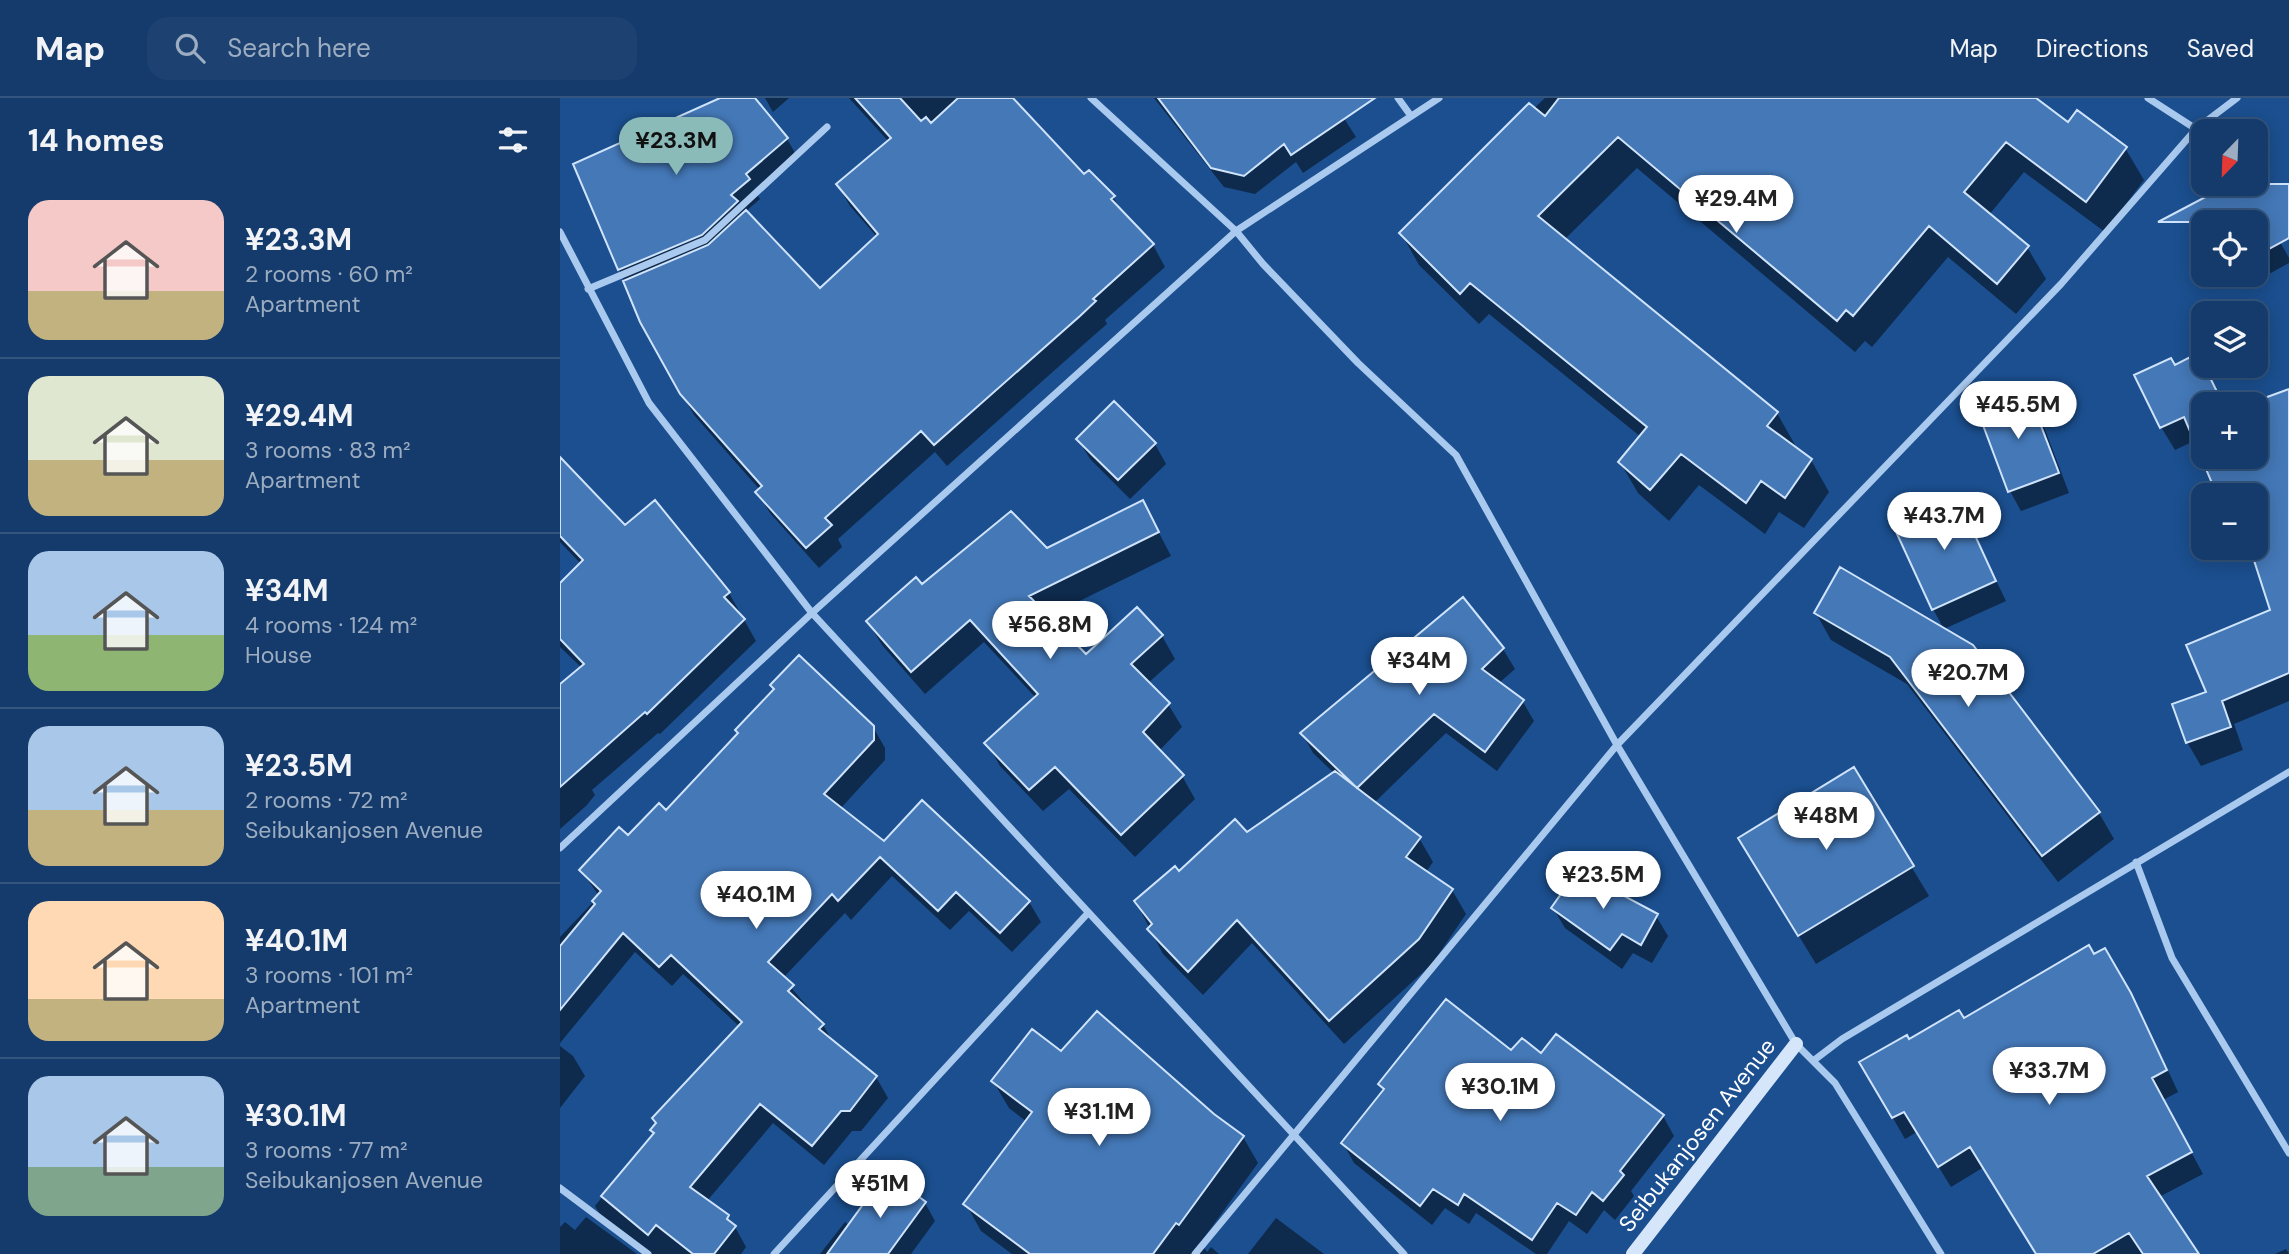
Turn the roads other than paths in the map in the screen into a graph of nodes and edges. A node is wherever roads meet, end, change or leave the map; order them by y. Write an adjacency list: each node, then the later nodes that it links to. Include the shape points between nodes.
1 (1091, 98): 11 (street)
2 (1398, 98): 6 (street)
3 (1439, 98): 6 (street)
4 (2148, 98): 8 (street)
5 (2237, 98): 7 (street)
6 (1411, 116): 11 (street)
7 (2209, 119)
8 (2191, 126)
9 (827, 127): 13 (street, via 705,240)
10 (2191, 135): 15 (street, via 2060,284)
11 (1236, 231): 14 (street); 15 (street, via 1358,363 1456,455)
12 (560, 232): 13 (street)
13 (588, 289): 14 (street, via 649,403)
14 (812, 613): 17 (street); 19 (street)
15 (1617, 745): 20 (street); 22 (street)
16 (2289, 772): 18 (street)
17 (560, 848)
18 (2136, 862): 21 (street); 23 (street, via 2172,958)
19 (1088, 912): 22 (street); 26 (street)
20 (1796, 1044): 21 (street); 29 (street, Seibukanjosen Avenue)
21 (1813, 1061): 30 (street, via 1835,1083)
22 (1295, 1133): 27 (street); 28 (street)
23 (2289, 1153)
24 (560, 1188): 25 (street)
25 (648, 1254)
26 (774, 1254)
27 (1195, 1254)
28 (1404, 1254)
29 (1633, 1254)
30 (1941, 1254)

